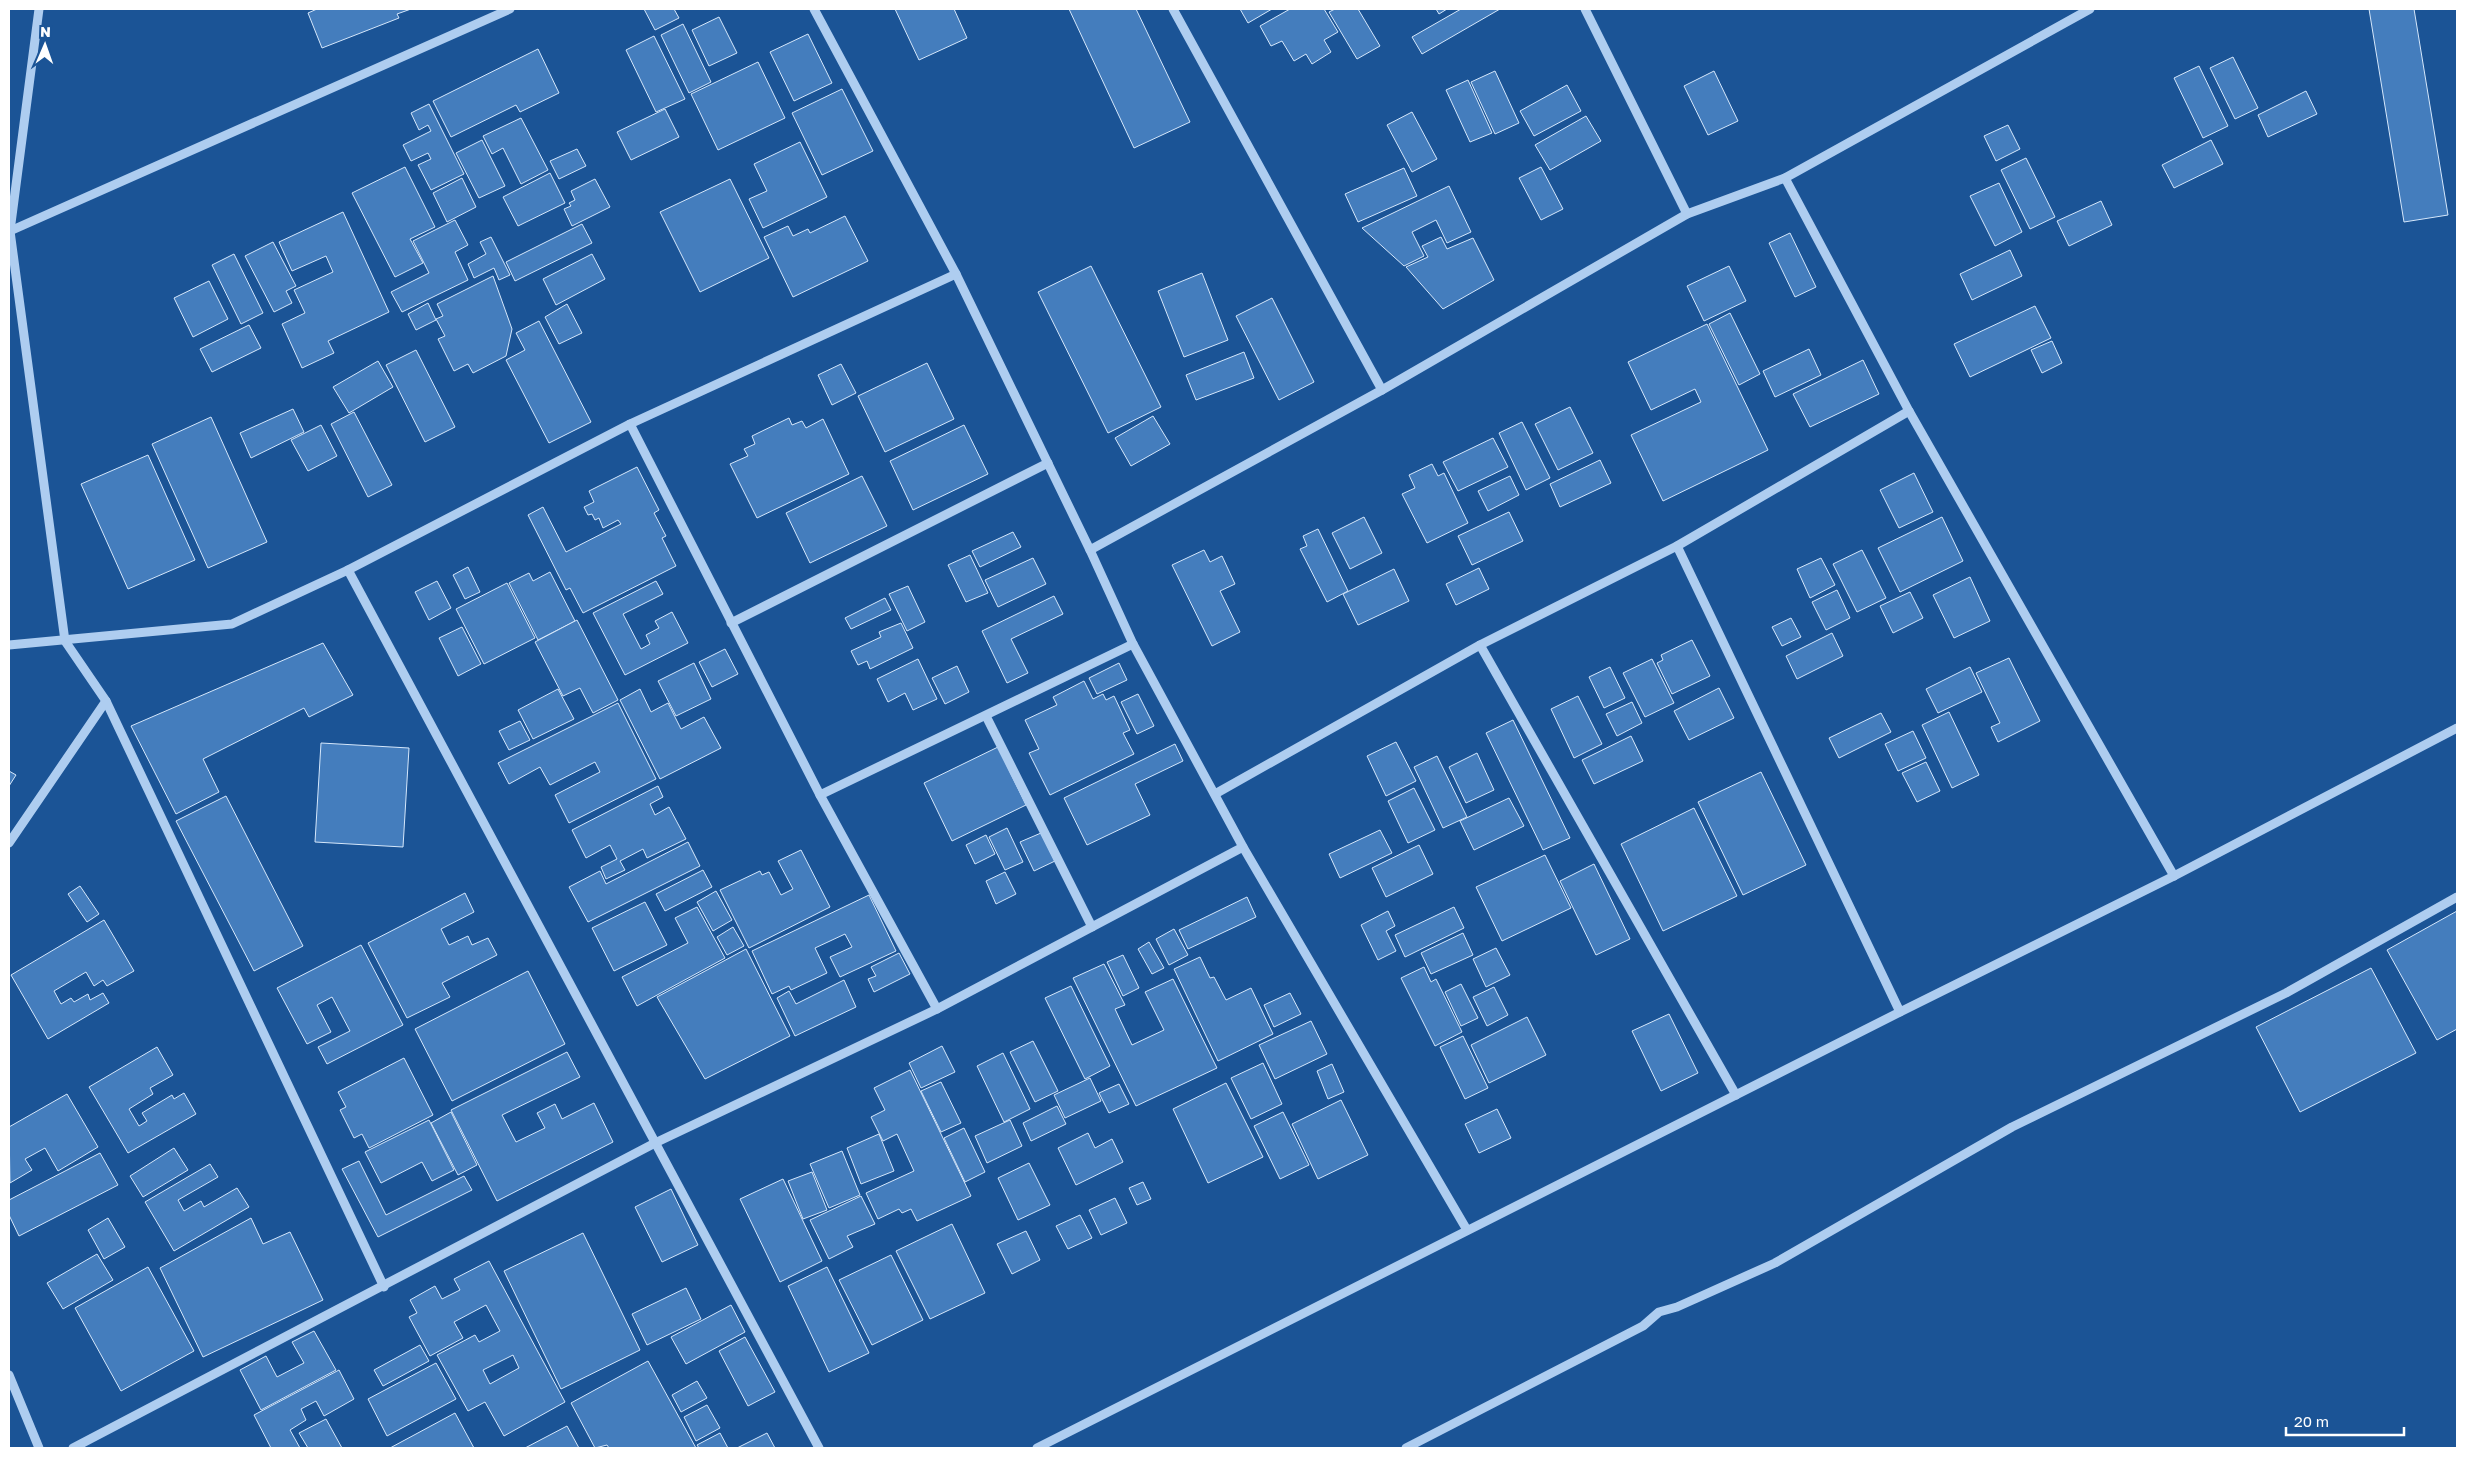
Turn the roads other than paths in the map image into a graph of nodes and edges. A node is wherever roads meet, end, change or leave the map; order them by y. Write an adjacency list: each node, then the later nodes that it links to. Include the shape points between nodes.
1 (39, 9): 9 (street)
2 (510, 9): 9 (street)
3 (814, 9): 10 (street)
4 (1173, 9): 11 (street)
5 (1585, 9): 8 (street)
6 (2090, 9): 7 (street)
7 (1785, 178): 8 (street); 12 (street)
8 (1687, 214): 11 (street)
9 (10, 231): 19 (street)
10 (956, 274): 13 (street); 14 (street)
11 (1382, 390): 16 (street)
12 (1909, 411): 15 (street); 30 (street)
13 (630, 424): 17 (street); 18 (street)
14 (1048, 463): 16 (street); 18 (street)
15 (1677, 546): 22 (street); 34 (street)
16 (1090, 550): 20 (street)
17 (348, 570): 19 (street, via 232,624); 36 (street)
18 (731, 623): 27 (street)
19 (65, 641): 21 (street); 23 (street)
20 (1133, 644): 24 (street); 26 (street)
21 (9, 645)
22 (1480, 645): 26 (street); 35 (street)
23 (106, 701): 28 (street); 38 (street)
24 (986, 716): 27 (street); 32 (street)
25 (2457, 728): 30 (street)
26 (1215, 794): 29 (street)
27 (820, 795): 33 (street)
28 (9, 843)
29 (1244, 847): 32 (street); 37 (street)
30 (2174, 876): 34 (street)
31 (2457, 897): 44 (street, via 2286,993 2012,1127 1775,1263 1659,1312 1643,1326)
32 (1092, 927): 33 (street)
33 (937, 1009): 36 (street)
34 (1900, 1012): 35 (street)
35 (1736, 1095): 37 (street)
36 (654, 1143): 38 (street); 42 (street)
37 (1467, 1230): 43 (street)
38 (384, 1287): 41 (street)
39 (9, 1375): 40 (street)
40 (39, 1448)
41 (73, 1448)
42 (819, 1448)
43 (1037, 1448)
44 (1406, 1448)

